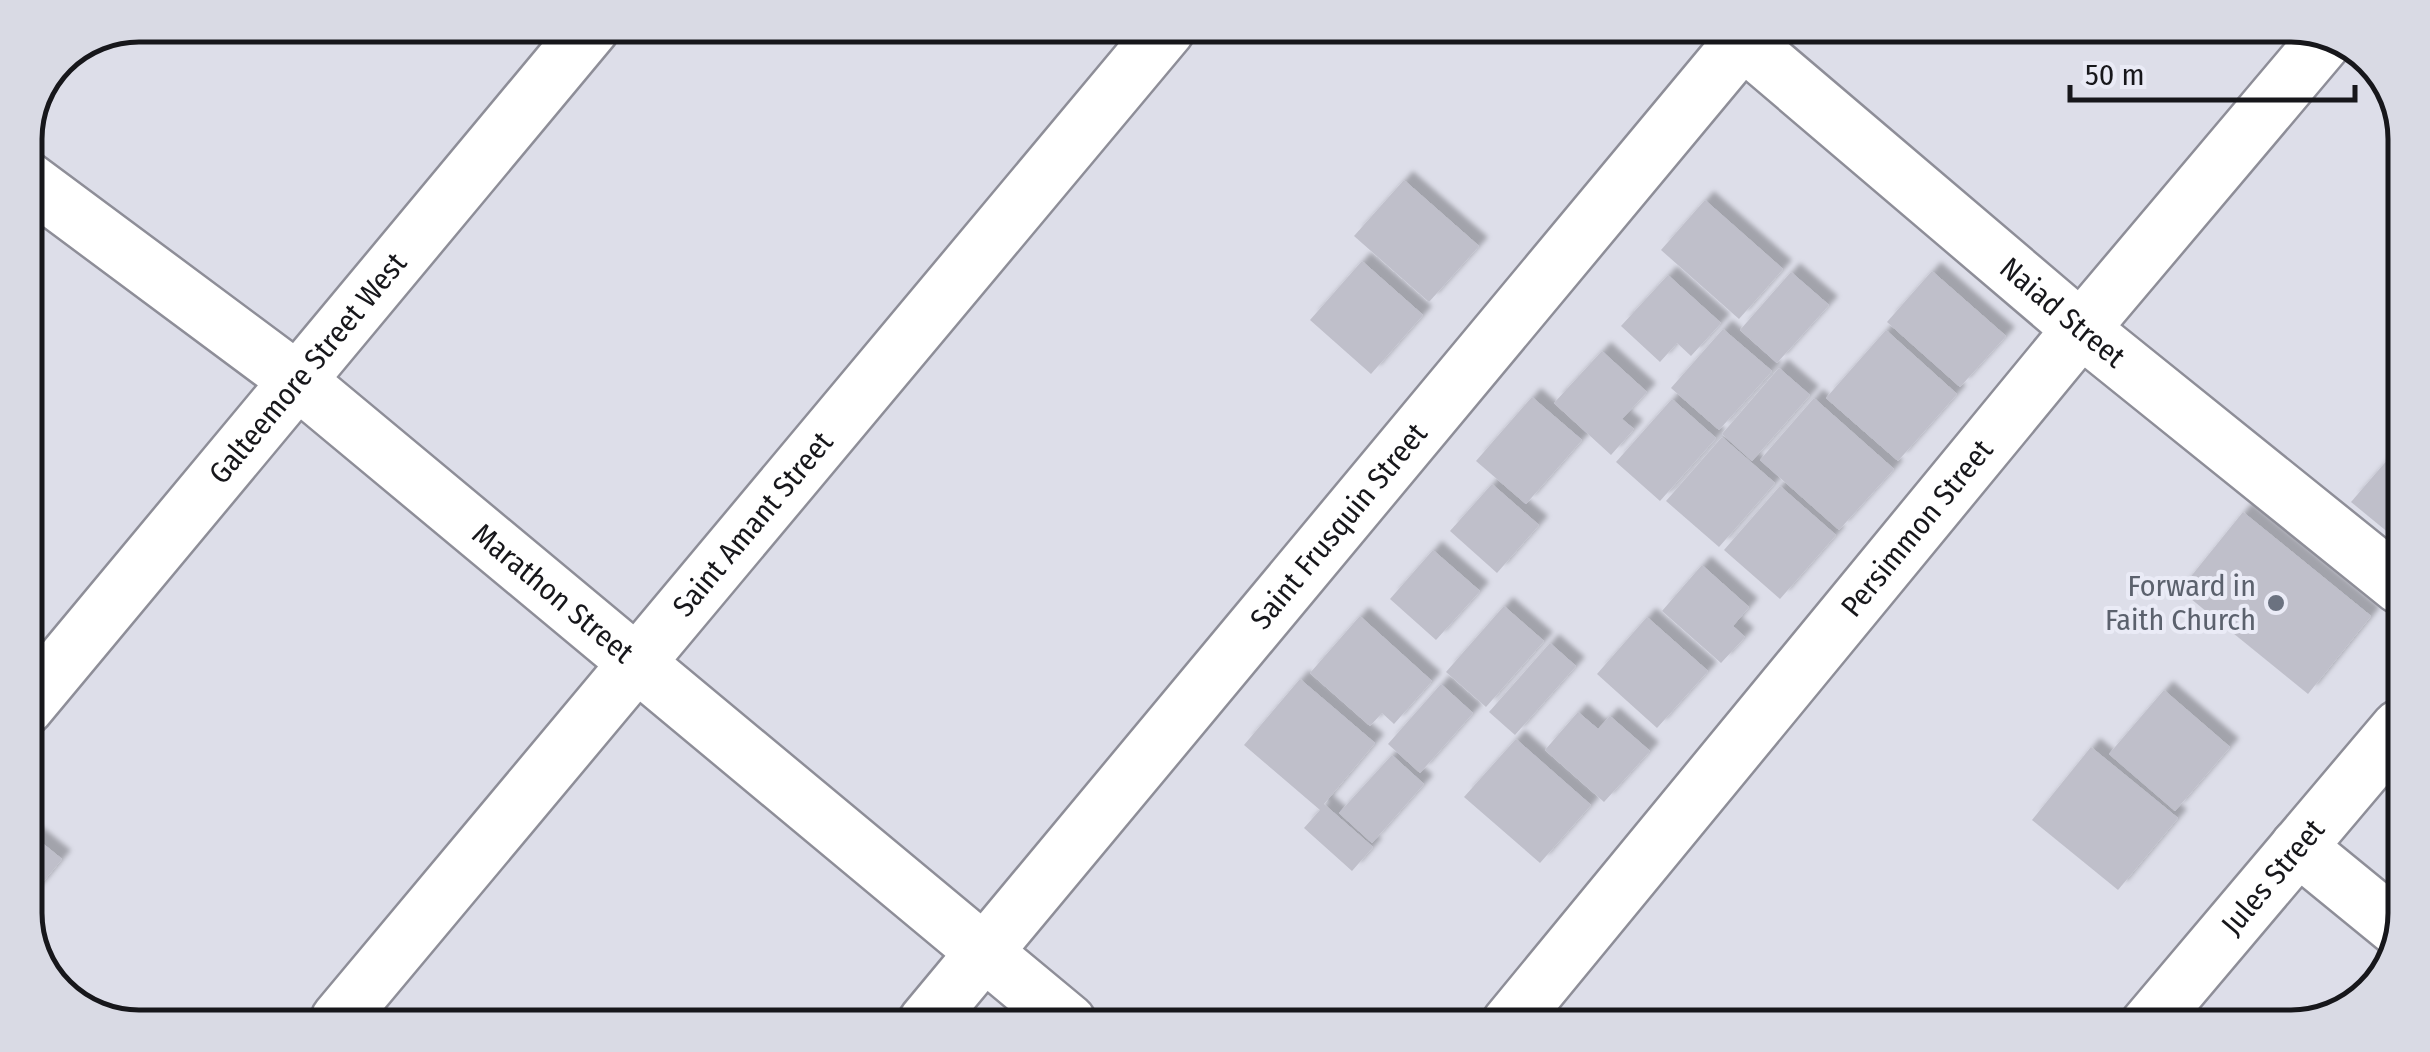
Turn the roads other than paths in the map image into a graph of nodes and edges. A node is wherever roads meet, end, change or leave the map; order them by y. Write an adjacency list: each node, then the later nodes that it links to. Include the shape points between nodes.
1 (580, 42): 8 (street, Galteemore Street West)
2 (1155, 42): 10 (street, Saint Amant Street)
3 (1735, 42): 15 (street, Saint Frusquin Street)
4 (1751, 42): 7 (street, Naiad Street)
5 (2319, 47): 7 (street, Persimmon Street)
6 (43, 191): 8 (street, Marathon Street)
7 (2081, 330): 9 (street, Naiad Street); 19 (street, Persimmon Street)
8 (298, 381): 10 (street, Marathon Street); 11 (street, Galteemore Street West)
9 (2388, 576)
10 (637, 662): 15 (street, Marathon Street); 16 (street, Saint Amant Street)
11 (43, 686)
12 (2388, 741): 13 (street, Jules Street)
13 (2298, 846): 14 (street); 20 (street, Jules Street)
14 (2387, 920)
15 (985, 951): 17 (street, Saint Frusquin Street); 18 (street, Marathon Street)
16 (347, 1010)
17 (936, 1010)
18 (1054, 1010)
19 (1521, 1010)
20 (2160, 1010)

